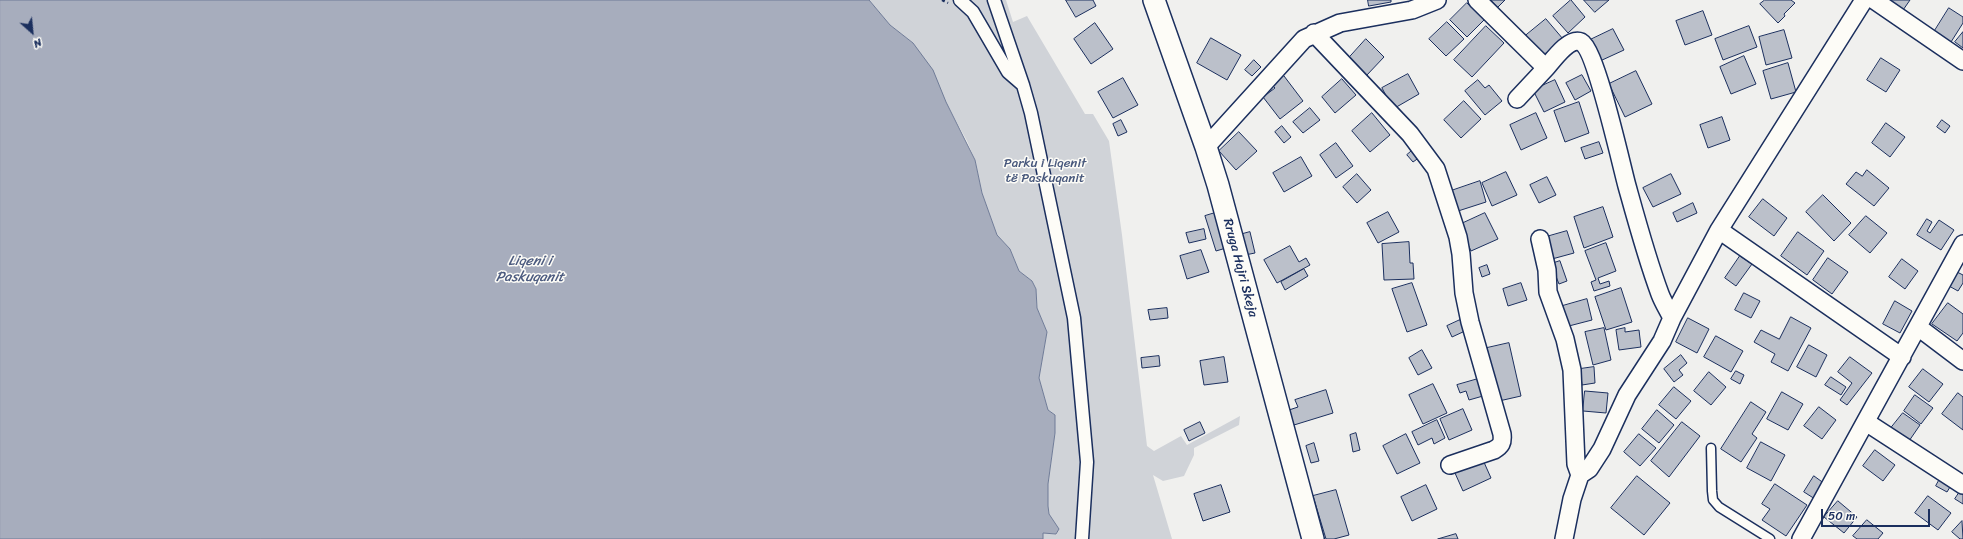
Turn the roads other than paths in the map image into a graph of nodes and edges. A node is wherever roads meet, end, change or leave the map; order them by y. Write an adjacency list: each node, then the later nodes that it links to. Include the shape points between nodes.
1 (960, 0): 11 (street, via 973,12 1008,72)
2 (994, 0): 11 (street)
3 (1154, 0): 13 (street, Rruga Hajri Skeja)
4 (1437, 0): 8 (street, via 1412,10 1340,23)
5 (1477, 0): 10 (street)
6 (1864, 0): 14 (street)
7 (1874, 0): 9 (street)
8 (1314, 33): 13 (street, via 1290,53); 23 (street, via 1410,134 1436,169 1444,193 1461,254 1464,293 1470,322 1503,442 1494,450)
9 (1963, 62)
10 (1546, 68): 12 (street); 17 (street, via 1568,44 1576,41 1587,49 1602,90 1627,187 1660,295)
11 (1023, 85): 26 (street, via 1041,156 1074,318 1087,462)
12 (1517, 99)
13 (1206, 148): 27 (street, Rruga Hajri Skeja)
14 (1720, 230): 17 (street); 19 (street)
15 (1540, 239): 24 (street, via 1547,270 1548,292 1565,339 1572,370 1576,464)
16 (1963, 244): 18 (street)
17 (1672, 318): 24 (street, via 1662,341 1627,395 1602,449 1590,469)
18 (1918, 327): 19 (street); 20 (street)
19 (1902, 357): 21 (street)
20 (1963, 360)
21 (1866, 422): 25 (street); 30 (street)
22 (1712, 448): 29 (lane, via 1713,500 1719,507)
23 (1450, 465)
24 (1580, 475): 28 (street)
25 (1963, 485)
26 (1082, 539)
27 (1313, 539)
28 (1564, 539)
29 (1770, 539)
30 (1801, 539)

